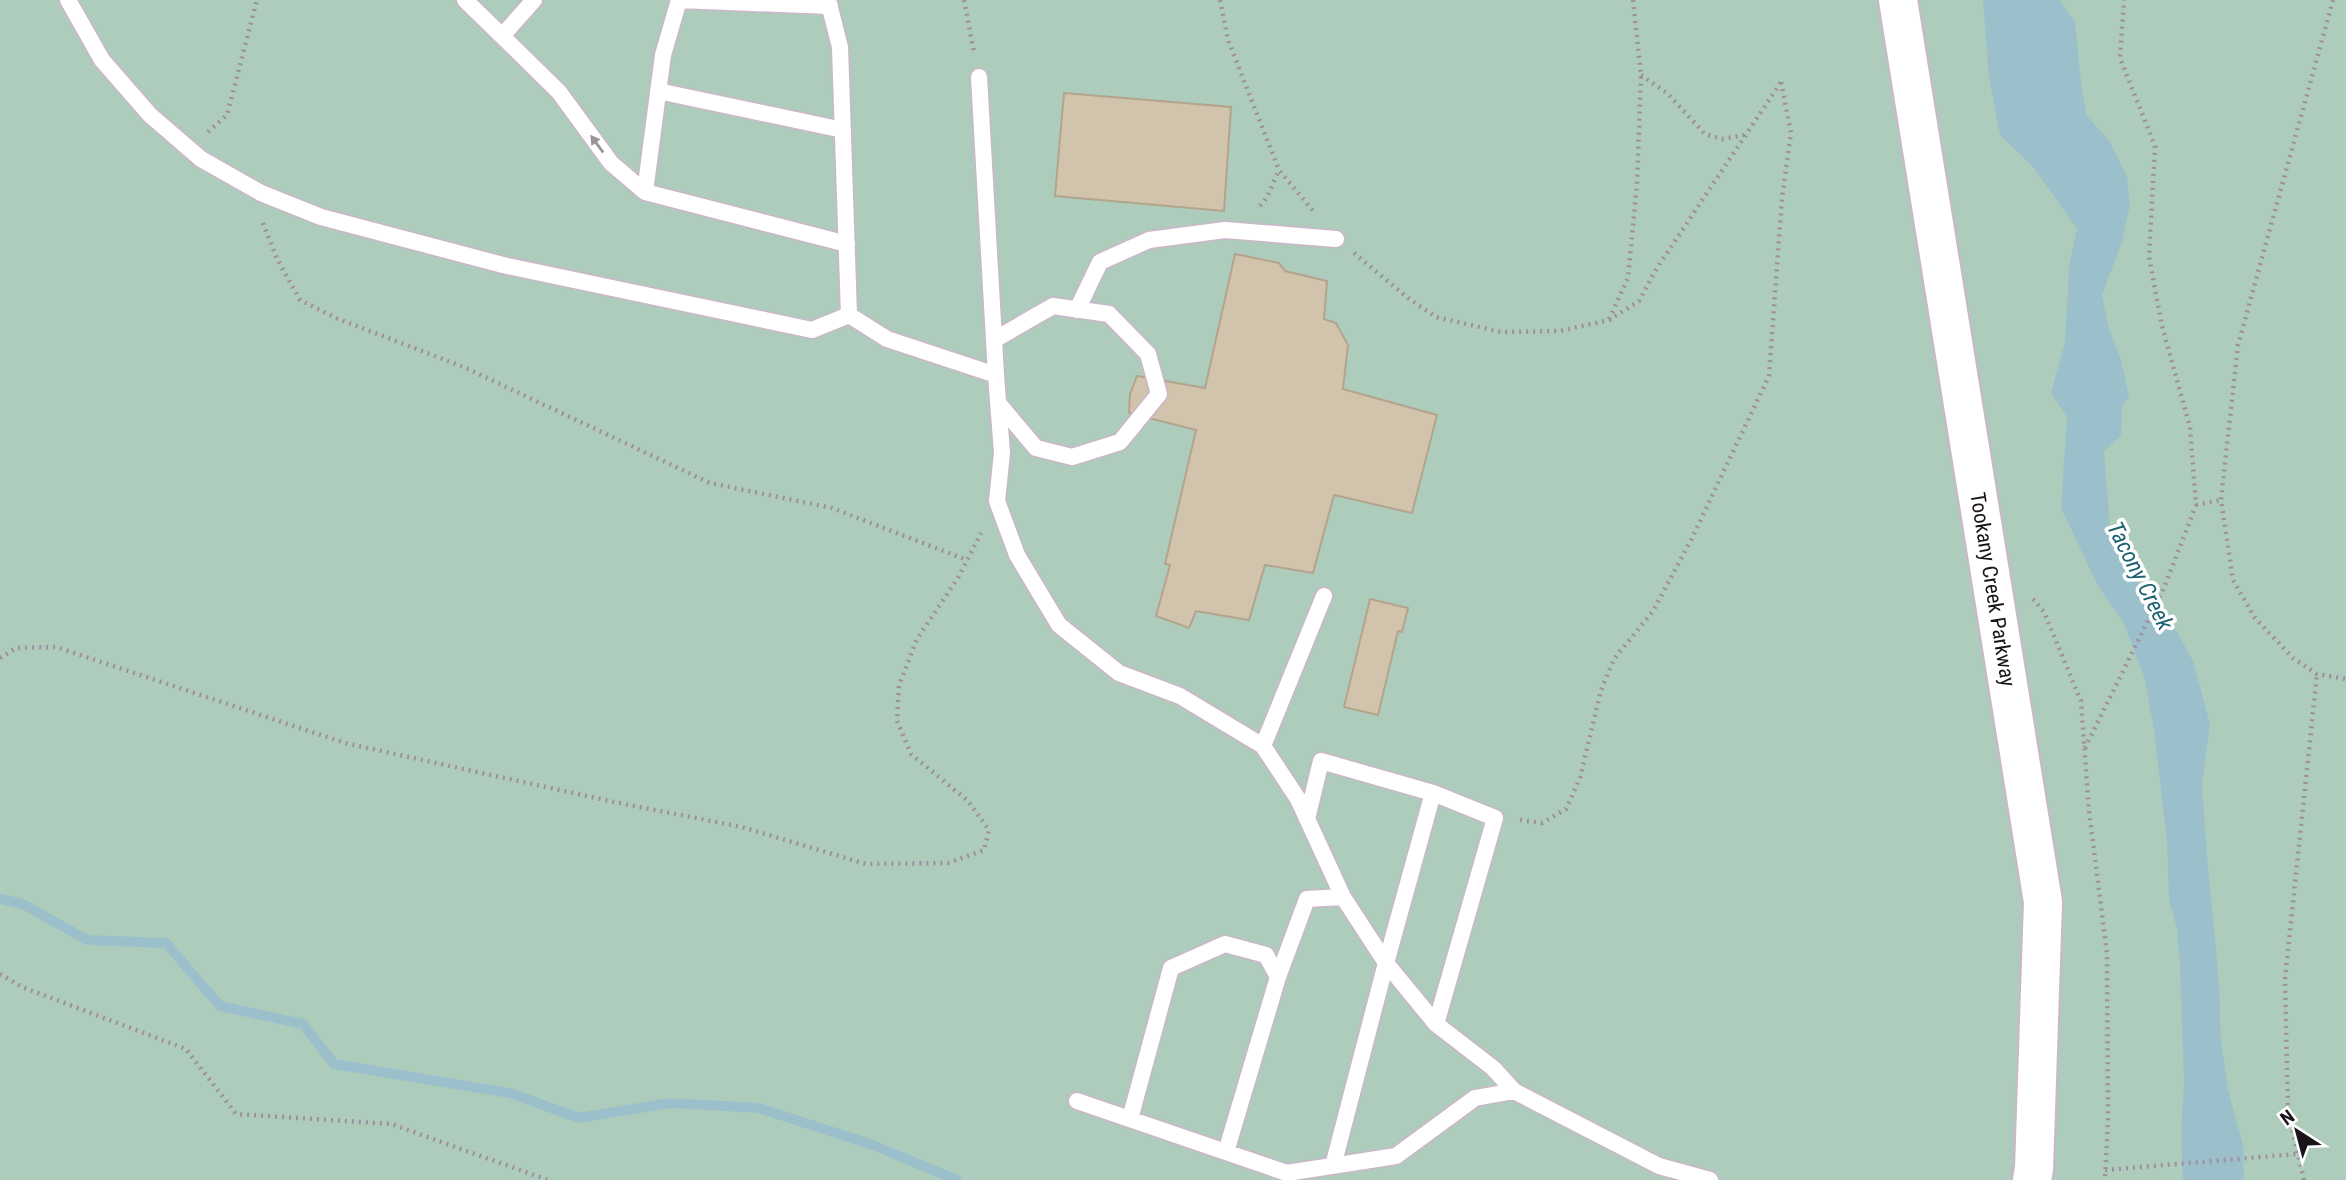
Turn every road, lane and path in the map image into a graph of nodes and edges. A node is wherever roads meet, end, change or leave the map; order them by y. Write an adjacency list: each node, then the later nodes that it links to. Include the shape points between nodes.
1 (68, 0): 19 (lane, via 102,61 150,116)
2 (257, 0): 19 (path, via 227,115)
3 (465, 0): 13 (lane)
4 (534, 0): 13 (lane)
5 (679, 0): 12 (lane); 16 (lane)
6 (964, 0): 15 (path)
7 (1220, 0): 20 (path, via 1228,40)
8 (1633, 0): 14 (path)
9 (1898, 0): 60 (main road, Tookany Creek Parkway, via 2043,902)
10 (2124, 0): 34 (path, via 2120,58 2155,146 2149,257 2162,326 2190,427)
11 (2333, 0): 32 (path, via 2238,345)
12 (829, 3): 17 (lane, via 840,47)
13 (502, 36): 22 (lane, one-way to 13, via 611,163 559,92)
14 (1641, 75): 18 (path, via 1667,93 1705,134 1722,139); 28 (path, via 1628,278)
15 (979, 77): 29 (lane)
16 (658, 90): 17 (lane); 22 (lane)
17 (843, 130): 25 (lane)
18 (1744, 135): 28 (path, via 1639,301); 44 (path, via 1781,82 1791,132 1769,376 1653,611 1614,659 1601,690 1580,778 1566,809 1542,823)
19 (189, 149): 21 (lane)
20 (1279, 170): 23 (path, via 1267,197); 24 (path)
21 (239, 181): 27 (lane, via 321,217 503,265 812,330); 35 (path, via 300,300 466,368 710,483 832,508)
22 (645, 192): 25 (lane)
23 (1239, 231): 24 (lane); 26 (lane, via 1149,240 1100,262)
24 (1336, 239): 28 (path, via 1436,317 1501,332 1560,331)
25 (847, 244): 27 (lane)
26 (1077, 310): 29 (lane, via 1053,306); 31 (lane, via 1109,314 1149,354 1159,394 1120,442 1072,457 1036,448)
27 (849, 316): 30 (lane, via 887,339)
28 (1609, 320)
29 (994, 340): 30 (lane)
30 (996, 375): 31 (lane)
31 (998, 403): 33 (lane, via 1002,453)
32 (2221, 500): 34 (path); 39 (path, via 2233,580 2255,618)
33 (997, 501): 35 (path); 41 (lane, via 1017,555 1059,625 1119,673 1180,696)
34 (2196, 505): 42 (path, via 2164,588)
35 (967, 560): 38 (path, via 917,639 900,685 897,721 911,754 968,800 989,830 984,850 948,863 866,864 742,827 345,743 56,647 16,648)
36 (2027, 593): 42 (path, via 2044,612 2081,701)
37 (1324, 596): 41 (lane)
38 (0, 657)
39 (2317, 674): 40 (path); 55 (path, via 2285,979 2288,1112)
40 (2346, 679)
41 (1264, 746): 45 (lane)
42 (2085, 748): 57 (path, via 2107,954)
43 (1433, 793): 44 (lane); 45 (lane, via 1321,761); 47 (lane)
44 (1495, 818): 50 (lane)
45 (1307, 819): 46 (lane)
46 (1343, 897): 47 (lane); 49 (lane, via 1307,899)
47 (1386, 963): 50 (lane); 56 (lane)
48 (0, 974): 58 (path, via 22,987 186,1049 236,1114 391,1124)
49 (1278, 977): 53 (lane, via 1266,955 1226,944 1171,968); 54 (lane)
50 (1436, 1024): 51 (lane, via 1493,1068)
51 (1514, 1091): 56 (lane, via 1475,1098 1396,1156); 59 (lane, via 1659,1166)
52 (1077, 1101): 53 (lane)
53 (1130, 1119): 54 (lane)
54 (1226, 1152): 56 (lane, via 1287,1173)
55 (2297, 1154): 57 (path); 62 (path)
56 (1333, 1166)
57 (2105, 1170): 61 (path)
58 (548, 1180)
59 (1710, 1180)
60 (2032, 1180)
61 (2105, 1180)
62 (2304, 1180)

